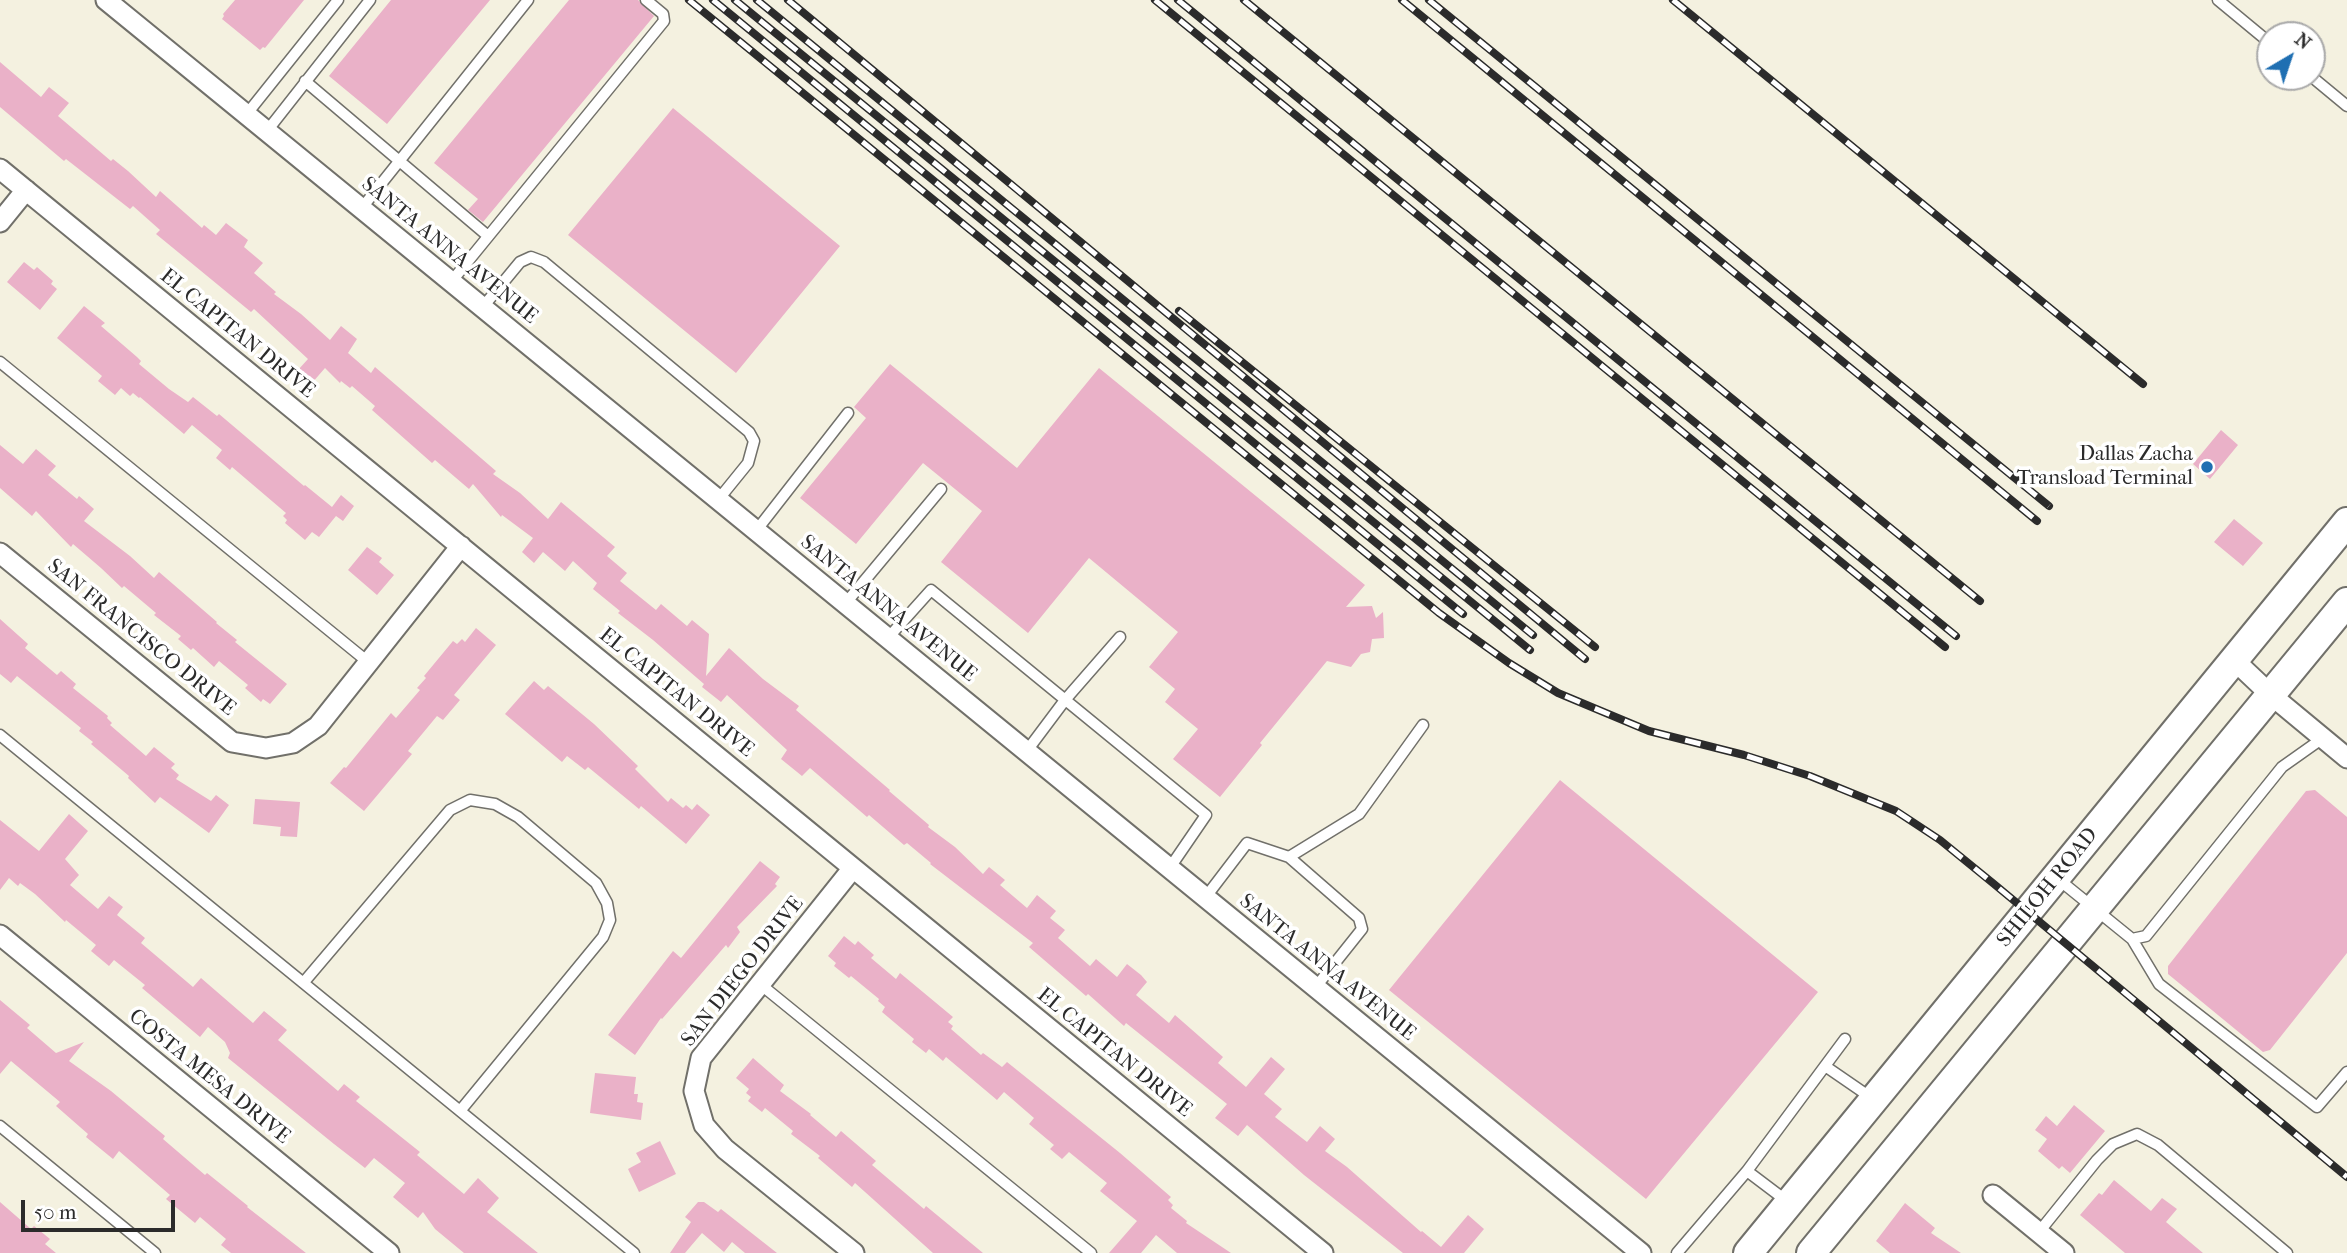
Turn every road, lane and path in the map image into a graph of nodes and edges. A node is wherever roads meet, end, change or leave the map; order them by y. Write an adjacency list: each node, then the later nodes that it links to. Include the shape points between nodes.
1 (106, 0): 11 (street, SANTA ANNA AVENUE)
2 (338, 0): 11 (lane)
3 (370, 0): 8 (lane)
4 (528, 0): 13 (lane)
5 (646, 0): 18 (lane, via 663,14 664,21)
6 (2218, 0): 7 (lane)
7 (2256, 31)
8 (305, 81): 12 (lane); 13 (lane)
9 (2326, 89): 10 (lane)
10 (2347, 106)
11 (246, 115): 12 (street, SANTA ANNA AVENUE)
12 (267, 131): 16 (street, SANTA ANNA AVENUE)
13 (400, 160): 16 (lane); 18 (lane)
14 (0, 169): 15 (street, EL CAPITAN DRIVE)
15 (26, 190): 17 (street); 27 (street, EL CAPITAN DRIVE)
16 (361, 209): 19 (street, SANTA ANNA AVENUE)
17 (0, 222)
18 (488, 236): 19 (lane)
19 (451, 282): 20 (street, SANTA ANNA AVENUE)
20 (482, 308): 24 (street, SANTA ANNA AVENUE); 24 (lane, via 520,262 531,257 544,262 749,432 754,441 748,463)
21 (0, 362): 34 (lane)
22 (848, 413): 26 (lane)
23 (941, 489): 30 (lane)
24 (718, 500): 26 (street, SANTA ANNA AVENUE)
25 (2347, 522): 33 (main road, SHILOH ROAD)
26 (756, 531): 30 (street, SANTA ANNA AVENUE)
27 (461, 546): 34 (street, SAN FRANCISCO DRIVE); 43 (street, EL CAPITAN DRIVE)
28 (0, 553): 34 (street, SAN FRANCISCO DRIVE, via 232,741 266,748 293,743 318,726)
29 (2347, 602): 35 (main road)
30 (845, 604): 32 (street, SANTA ANNA AVENUE)
31 (1120, 637): 36 (lane)
32 (887, 639): 36 (lane, via 931,590); 40 (street, SANTA ANNA AVENUE)
33 (2234, 660): 35 (street); 45 (main road, SHILOH ROAD)
34 (368, 663)
35 (2271, 695): 39 (street); 47 (main road)
36 (1065, 700): 40 (lane); 44 (lane, via 1206,815)
37 (1423, 725): 42 (lane, via 1359,814)
38 (0, 735): 50 (lane)
39 (2323, 738): 41 (street); 49 (lane, via 2283,767 2146,936)
40 (1026, 752): 44 (street, SANTA ANNA AVENUE)
41 (2347, 758)
42 (1289, 857): 46 (lane, via 1247,843); 52 (lane, via 1359,918 1362,929)
43 (853, 868): 51 (street, SAN DIEGO DRIVE); 68 (street, EL CAPITAN DRIVE)
44 (1169, 869): 46 (street, SANTA ANNA AVENUE)
45 (2057, 877): 47 (lane); 56 (main road, SHILOH ROAD)
46 (1205, 898): 52 (street, SANTA ANNA AVENUE)
47 (2095, 909): 49 (lane); 72 (main road)
48 (0, 935): 64 (street, COSTA MESA DRIVE)
49 (2132, 939): 55 (lane, via 2159,984 2317,1107)
50 (304, 982): 57 (lane); 57 (lane, via 450,810 470,800 495,804 527,825 596,883 610,920 603,937)
51 (760, 984): 66 (street, SAN DIEGO DRIVE, via 701,1058 694,1091 704,1125 725,1149); 67 (lane)
52 (1315, 988): 69 (street, SANTA ANNA AVENUE)
53 (1844, 1039): 54 (lane)
54 (1825, 1066): 56 (lane); 59 (lane)
55 (2347, 1072)
56 (1874, 1100): 61 (main road, SHILOH ROAD)
57 (460, 1111): 65 (lane)
58 (0, 1126): 63 (lane)
59 (1747, 1171): 61 (lane); 70 (lane)
60 (1993, 1195): 62 (street)
61 (1789, 1202): 71 (main road, SHILOH ROAD)
62 (2039, 1232): 73 (street); 74 (lane, via 2096,1160 2113,1144 2137,1135 2158,1145)
63 (155, 1253)
64 (389, 1253)
65 (634, 1253)
66 (853, 1253)
67 (1091, 1253)
68 (1323, 1253)
69 (1641, 1253)
70 (1677, 1253)
71 (1748, 1253)
72 (1811, 1253)
73 (2064, 1253)
74 (2287, 1253)

